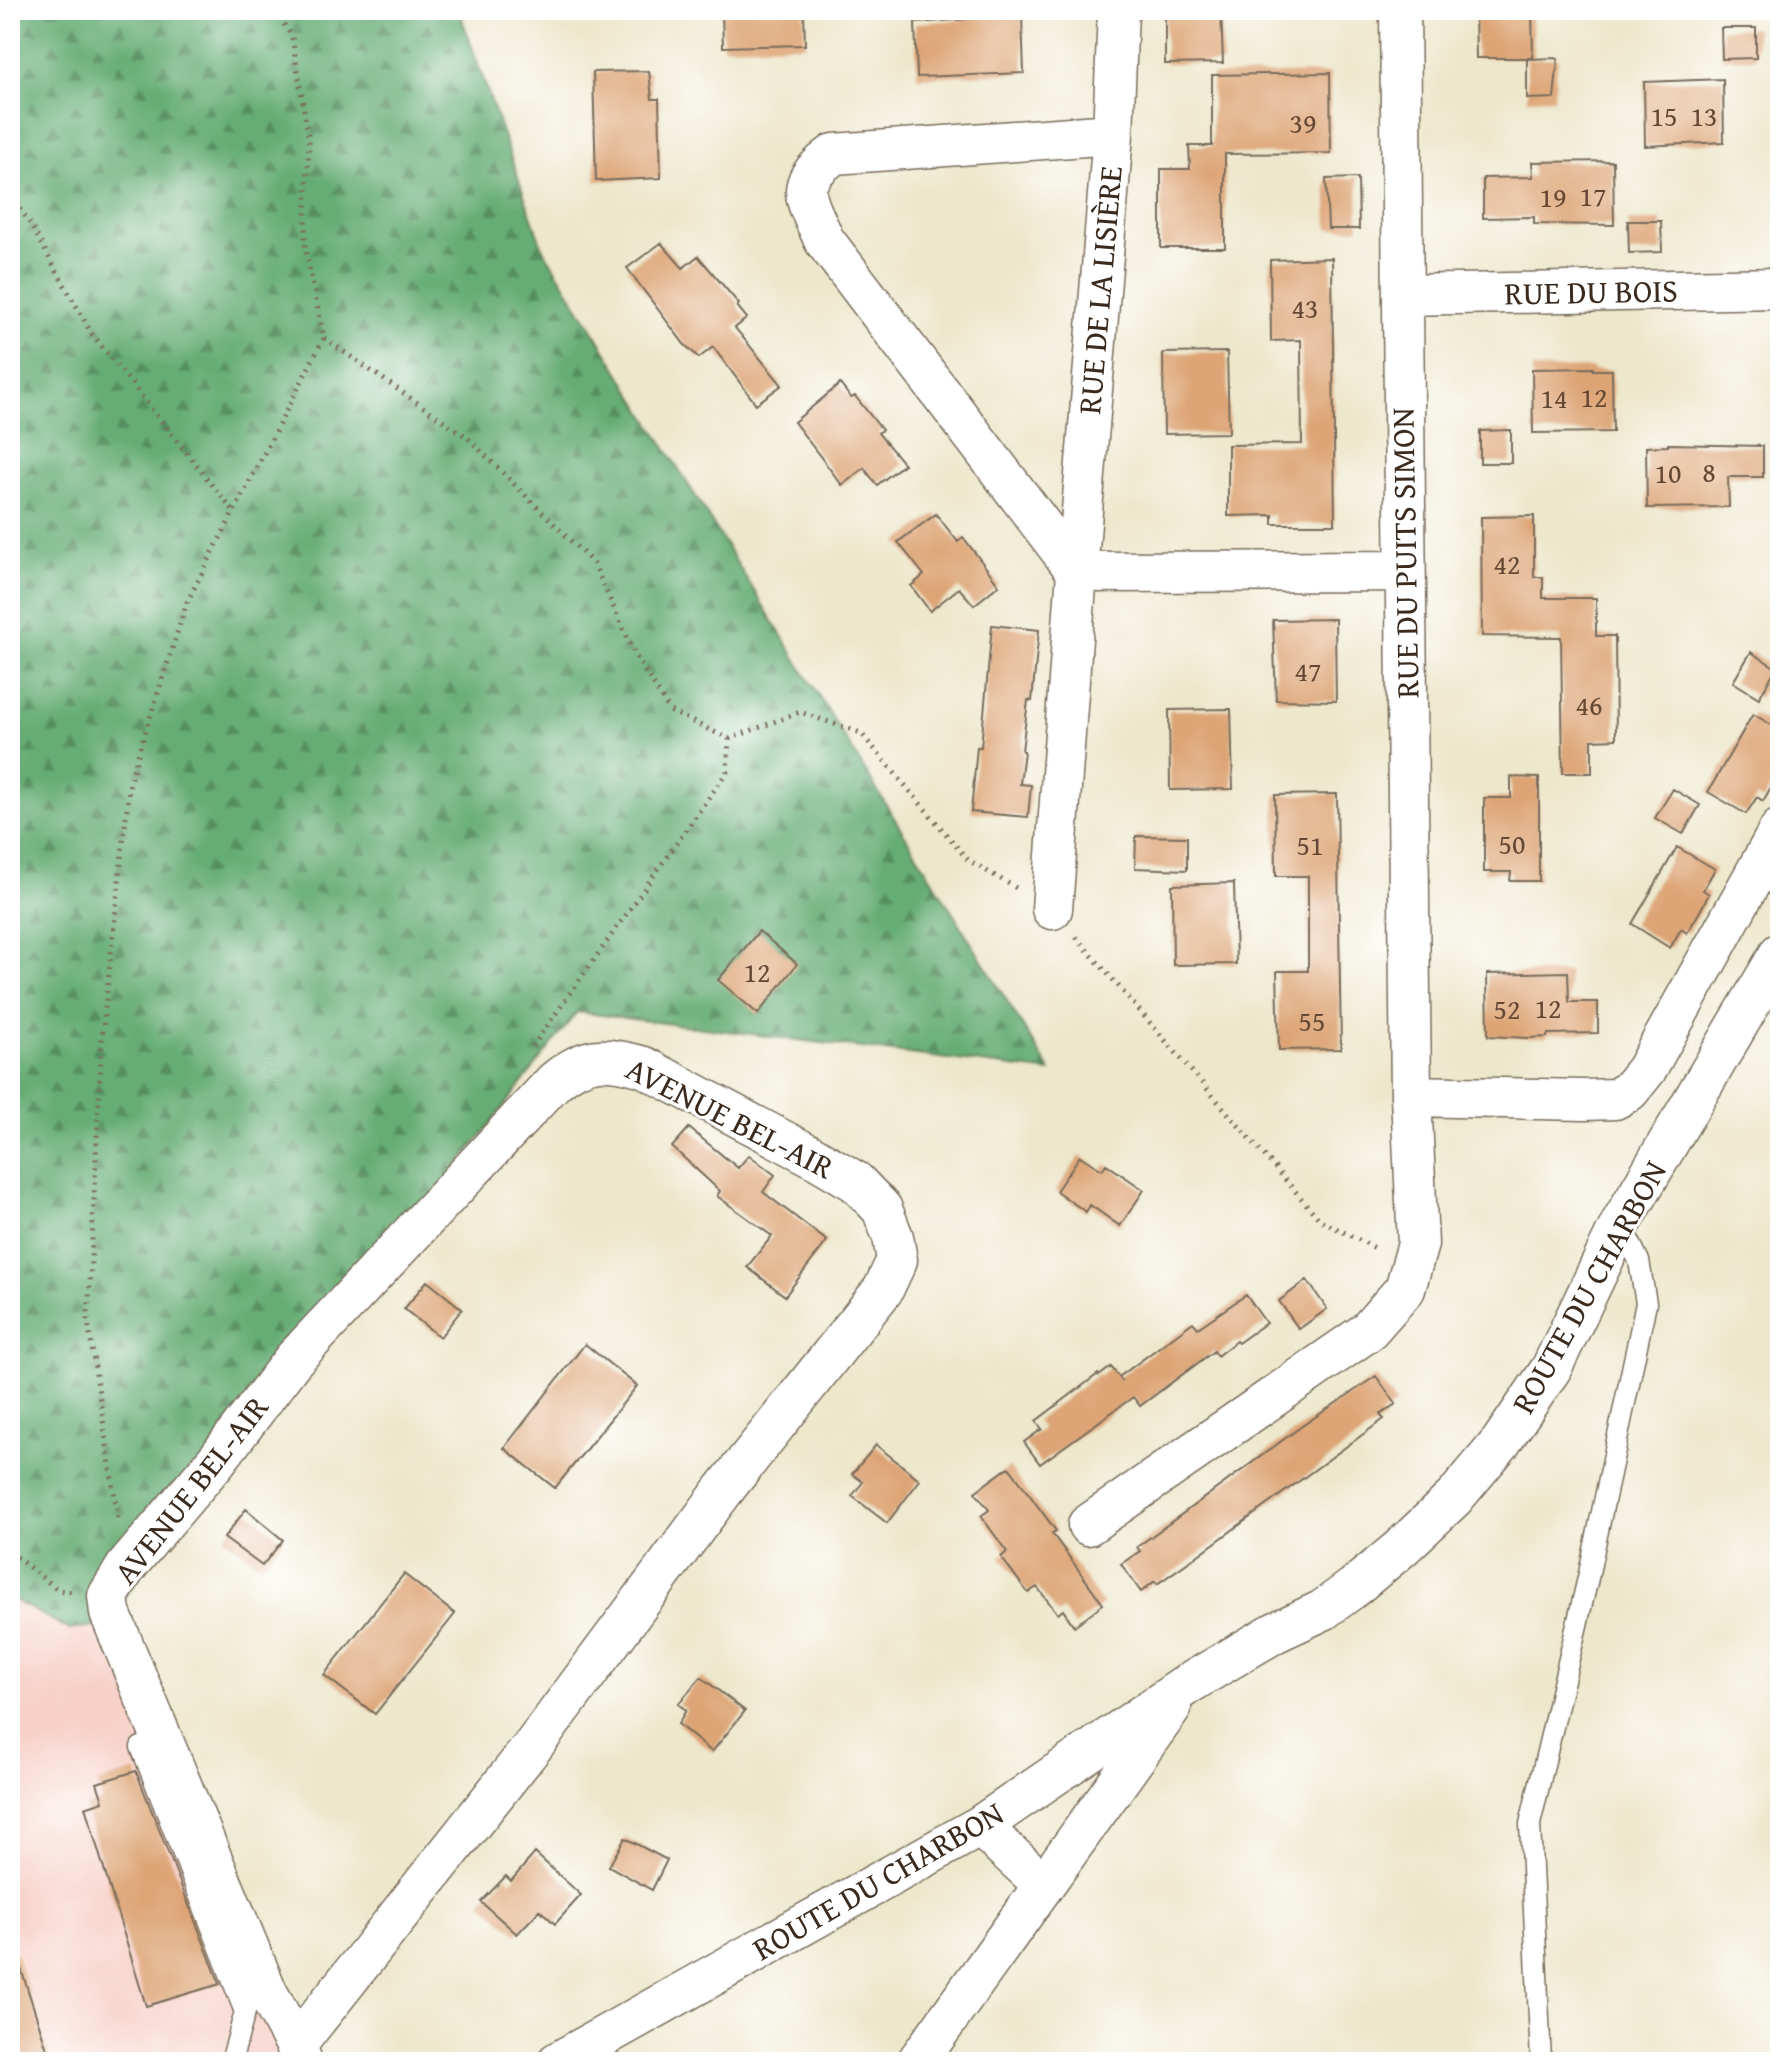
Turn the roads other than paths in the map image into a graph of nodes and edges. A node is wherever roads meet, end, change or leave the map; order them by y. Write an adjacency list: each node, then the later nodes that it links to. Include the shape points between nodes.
1 (1118, 10): 3 (street)
2 (1400, 10): 5 (street, RUE DU PUITS SIMON)
3 (1113, 134): 7 (street, RUE DE LA LISIÈRE); 7 (street, RUE DE LA LISIÈRE, via 834,154 807,180 806,197 824,240)
4 (1780, 288): 5 (street, RUE DU BOIS)
5 (1403, 295): 6 (street, RUE DU PUITS SIMON)
6 (1405, 571): 7 (street); 11 (street, RUE DU PUITS SIMON)
7 (1077, 572): 9 (street, RUE DE LA LISIÈRE)
8 (1780, 829): 11 (street, via 1646,1070 1629,1091 1615,1099 1584,1100)
9 (1052, 909)
10 (1780, 953): 12 (street, ROUTE DU CHARBON)
11 (1411, 1096): 13 (street, RUE DU PUITS SIMON, via 1418,1244 1405,1289 1367,1332)
12 (1621, 1223): 14 (street, ROUTE DU CHARBON, via 1551,1369 1454,1498 1323,1610); 22 (lane, via 1639,1261 1646,1303 1530,1824)
13 (1088, 1525)
14 (1188, 1684): 16 (street, ROUTE DU CHARBON); 17 (street, ROUTE DU CHARBON)
15 (141, 1747): 19 (lane, via 245,2012)
16 (980, 1826): 17 (street); 20 (street, ROUTE DU CHARBON)
17 (1044, 1885): 21 (street, ROUTE DU CHARBON)
18 (299, 2054): 18 (street, AVENUE BEL-AIR, via 723,1491 883,1290 897,1260 882,1209 856,1182 644,1067 596,1060 573,1066 555,1081 293,1360 117,1581 110,1613 267,1992)
19 (231, 2062)
20 (558, 2062)
21 (917, 2062)
22 (1541, 2062)

